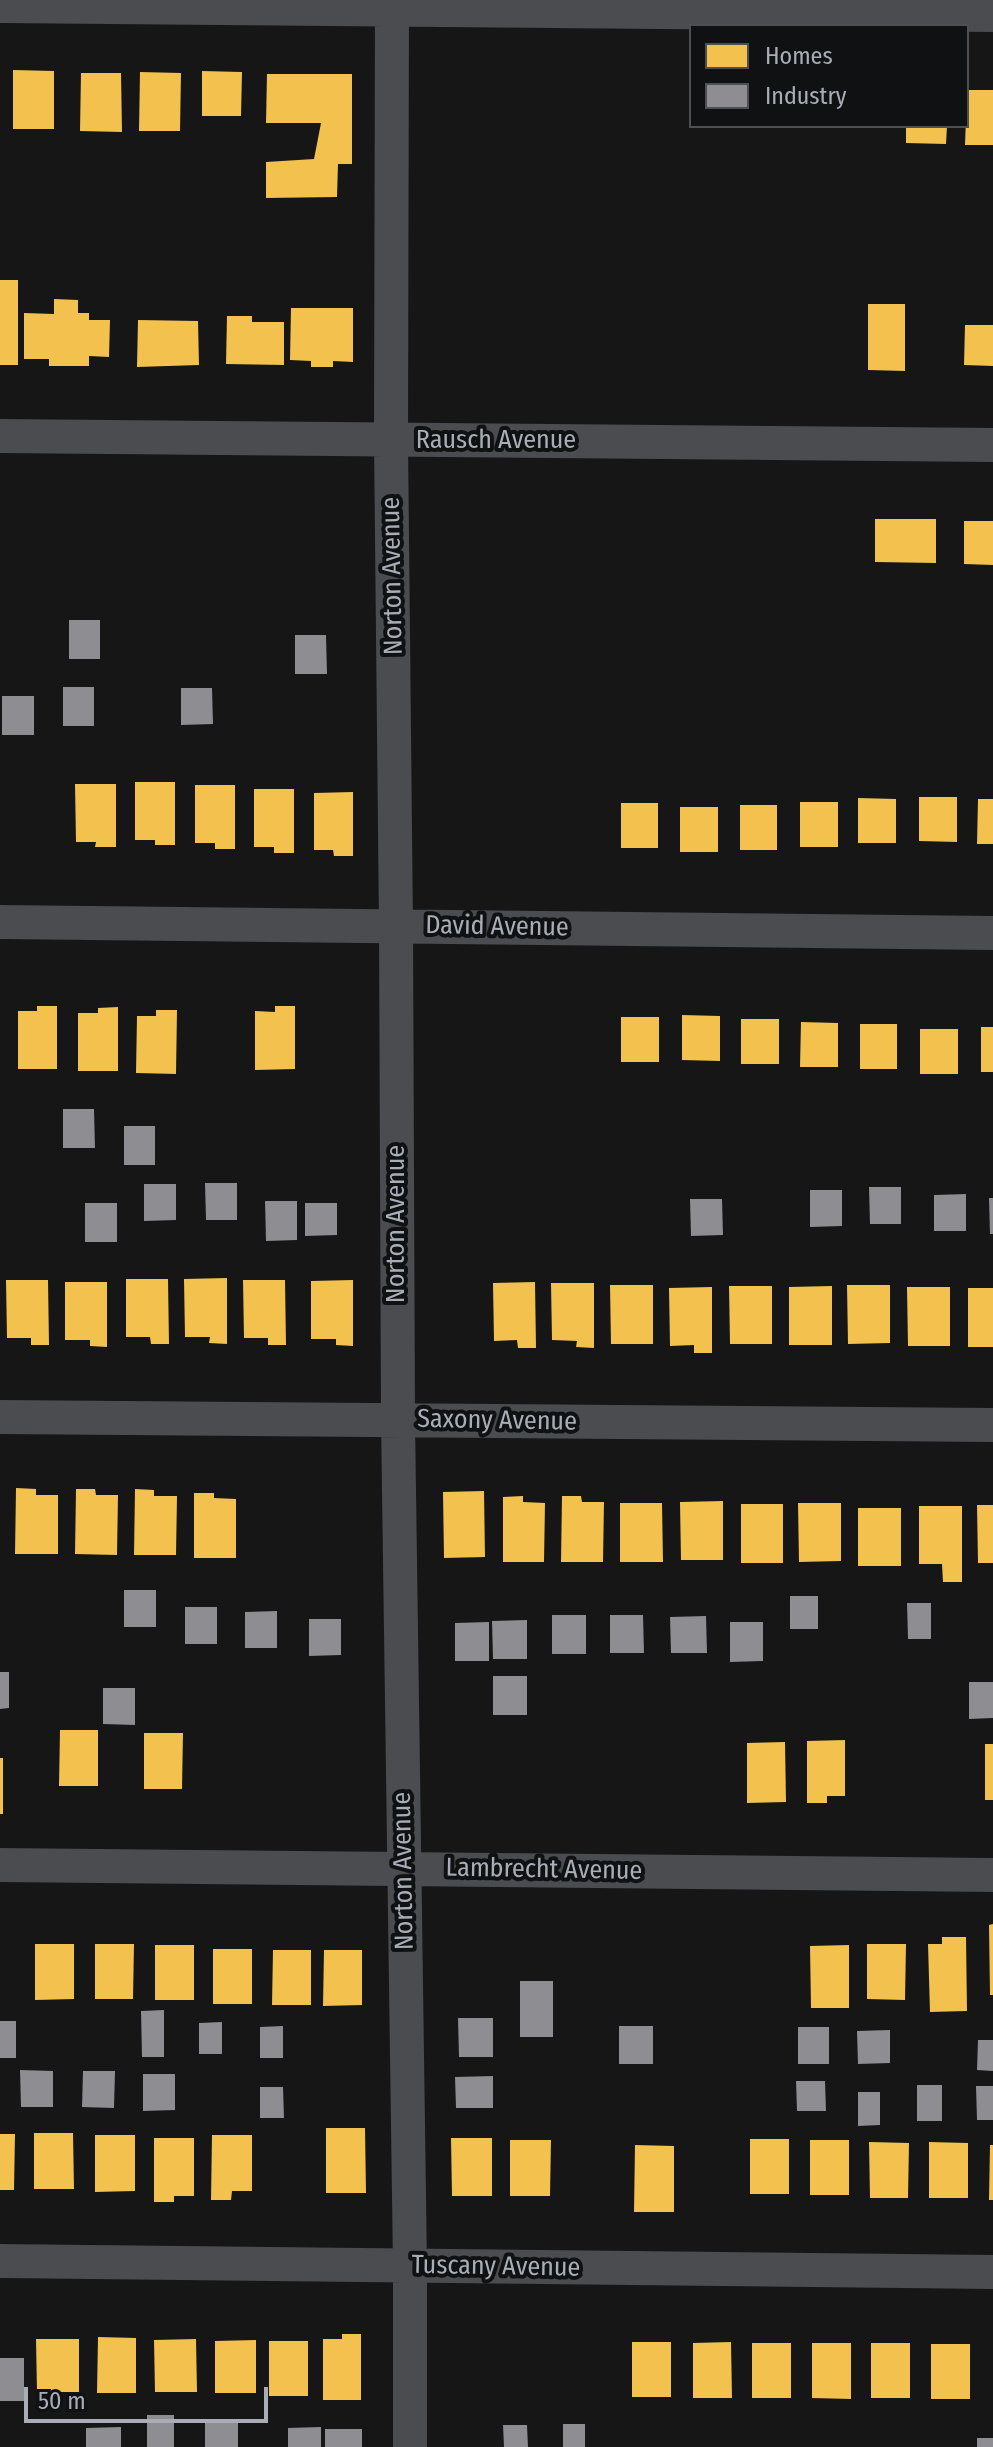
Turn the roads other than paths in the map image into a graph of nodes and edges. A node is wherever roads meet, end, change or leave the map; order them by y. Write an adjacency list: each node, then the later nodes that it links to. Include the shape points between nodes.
1 (392, 5): 2 (street); 3 (street); 5 (street, Norton Avenue)
2 (0, 6)
3 (993, 15)
4 (0, 436): 5 (street, Rausch Avenue)
5 (391, 440): 6 (street, Rausch Avenue); 8 (street, Norton Avenue)
6 (993, 445)
7 (0, 922): 8 (street, David Avenue)
8 (396, 926): 9 (street, David Avenue); 11 (street, Norton Avenue)
9 (993, 933)
10 (0, 1417): 11 (street, Saxony Avenue)
11 (398, 1420): 12 (street, Saxony Avenue); 14 (street, Norton Avenue)
12 (993, 1425)
13 (0, 1865): 14 (street, Lambrecht Avenue)
14 (404, 1869): 15 (street, Lambrecht Avenue); 17 (street, Norton Avenue)
15 (993, 1875)
16 (0, 2261): 17 (street, Tuscany Avenue)
17 (410, 2266): 18 (street, Tuscany Avenue); 19 (street, Norton Avenue)
18 (993, 2272)
19 (410, 2447)

